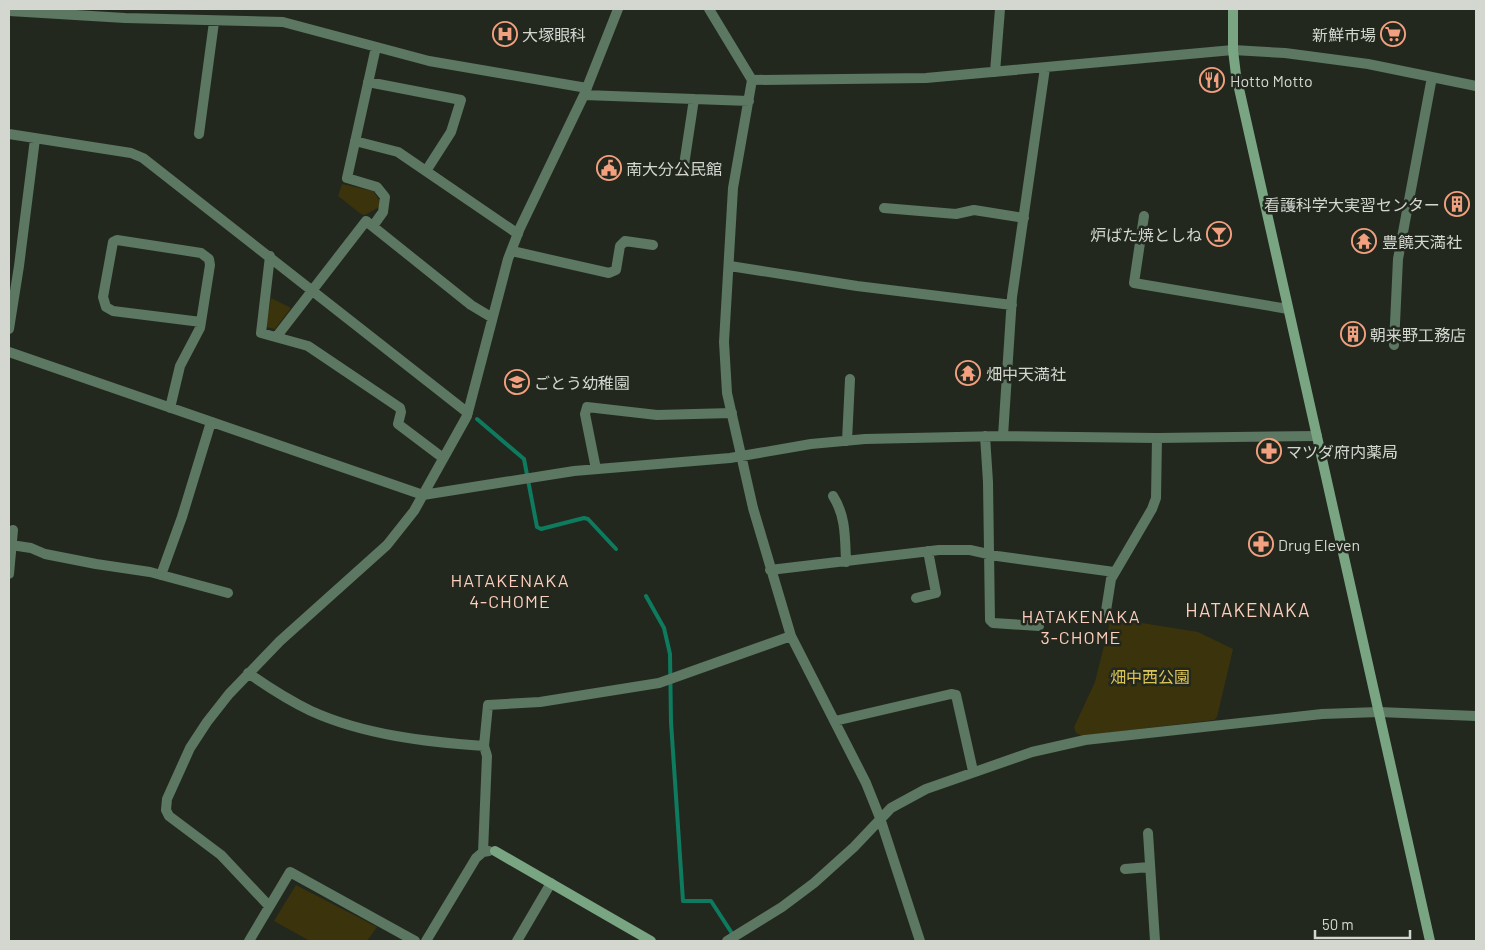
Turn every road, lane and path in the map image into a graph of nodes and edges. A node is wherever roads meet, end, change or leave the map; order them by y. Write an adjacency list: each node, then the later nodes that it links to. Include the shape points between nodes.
1 (618, 9): 15 (street)
2 (1000, 9): 10 (street)
3 (1233, 9): 8 (street)
4 (9, 11): 6 (street)
5 (714, 11): 12 (street)
6 (214, 22): 7 (street, via 283,22); 19 (street)
7 (376, 47): 13 (street); 15 (street, via 450,66)
8 (1233, 50): 9 (street); 11 (street, via 1315,56); 35 (street)
9 (1045, 68): 10 (street); 26 (street)
10 (994, 72): 12 (street, via 926,78)
11 (1432, 77): 14 (street); 40 (street, via 1398,259)
12 (752, 80): 17 (street)
13 (368, 82): 21 (street); 23 (street, via 461,100 451,132)
14 (1476, 86)
15 (585, 91): 16 (street); 28 (street)
16 (694, 99): 17 (street); 22 (street)
17 (749, 101): 32 (street, via 734,188)
18 (9, 134): 20 (street)
19 (199, 134)
20 (35, 139): 31 (street, via 131,153 143,158); 38 (street)
21 (355, 141): 23 (street, via 391,148); 27 (street, via 347,178 377,187 385,197 383,212)
22 (684, 165)
23 (426, 171): 28 (street)
24 (884, 208): 26 (street, via 956,214 974,210)
25 (1144, 216): 35 (street, via 1134,283)
26 (1024, 218): 34 (street)
27 (373, 226): 33 (street, via 366,221); 36 (street, via 471,306)
28 (518, 234): 30 (street)
29 (653, 245): 30 (street, via 622,243 616,270 609,273)
30 (512, 250): 36 (street)
31 (270, 256): 33 (street); 39 (street, via 261,333)
32 (730, 266): 34 (street); 45 (street, via 724,361)
33 (312, 290): 39 (street); 44 (street)
34 (1012, 305): 48 (street)
35 (1288, 309): 49 (street)
36 (491, 318): 44 (street, via 486,350)
37 (201, 322): 37 (street, via 210,265 208,257 201,253 113,242 103,297 106,307 113,311); 43 (street, via 180,366)
38 (9, 329)
39 (277, 336): 53 (street, via 308,346 400,408 398,424)
40 (1394, 345)
41 (9, 352): 43 (street)
42 (850, 379): 51 (street)
43 (170, 408): 46 (street)
44 (468, 413): 53 (street)
45 (732, 413): 52 (street); 54 (street, via 657,415 587,407 585,414)
46 (210, 422): 55 (street); 65 (street)
47 (985, 436): 48 (street); 51 (street); 60 (street)
48 (1003, 436): 50 (street)
49 (1317, 436): 50 (street); 72 (street)
50 (1157, 438): 63 (street, via 1156,498)
51 (846, 441): 52 (street)
52 (742, 455): 54 (street); 62 (street, via 752,508)
53 (443, 458): 55 (street)
54 (596, 469): 55 (street)
55 (423, 495): 71 (street, via 377,556)
56 (832, 496): 61 (street, via 841,508)
57 (13, 530): 58 (street)
58 (11, 545): 64 (street); 65 (street, via 62,558)
59 (928, 551): 60 (street, via 970,550); 61 (street); 67 (street, via 936,594)
60 (988, 554): 63 (street); 69 (street, via 990,620 993,623)
61 (846, 562): 62 (street)
62 (770, 570): 70 (street)
63 (1114, 572): 68 (street)
64 (9, 574)
65 (161, 575): 66 (street)
66 (228, 593)
67 (916, 598)
68 (1105, 616)
69 (1039, 626)
70 (791, 636): 74 (street); 75 (street, via 659,683 540,702 488,705)
71 (248, 673): 75 (street, via 284,698 332,719 429,742); 83 (street, via 199,733 175,778 166,810 169,816 221,856)
72 (1379, 712): 73 (street); 76 (street, via 1322,714 1085,740 1032,752); 92 (street)
73 (1476, 716)
74 (835, 720): 76 (street, via 956,695); 77 (street)
75 (484, 746): 79 (street)
76 (973, 771): 77 (street, via 926,789)
77 (880, 818): 89 (street, via 814,883); 90 (street)
78 (1148, 833): 80 (street)
79 (483, 852): 82 (street, via 495,851); 86 (street, via 476,858)
80 (1149, 867): 81 (street); 91 (street)
81 (1125, 869)
82 (551, 883): 87 (street); 88 (street)
83 (269, 906): 84 (street); 85 (street, via 290,872)
84 (249, 941)
85 (416, 941)
86 (426, 941)
87 (517, 941)
88 (651, 941)
89 (727, 941)
90 (920, 941)
91 (1155, 941)
92 (1430, 941)

